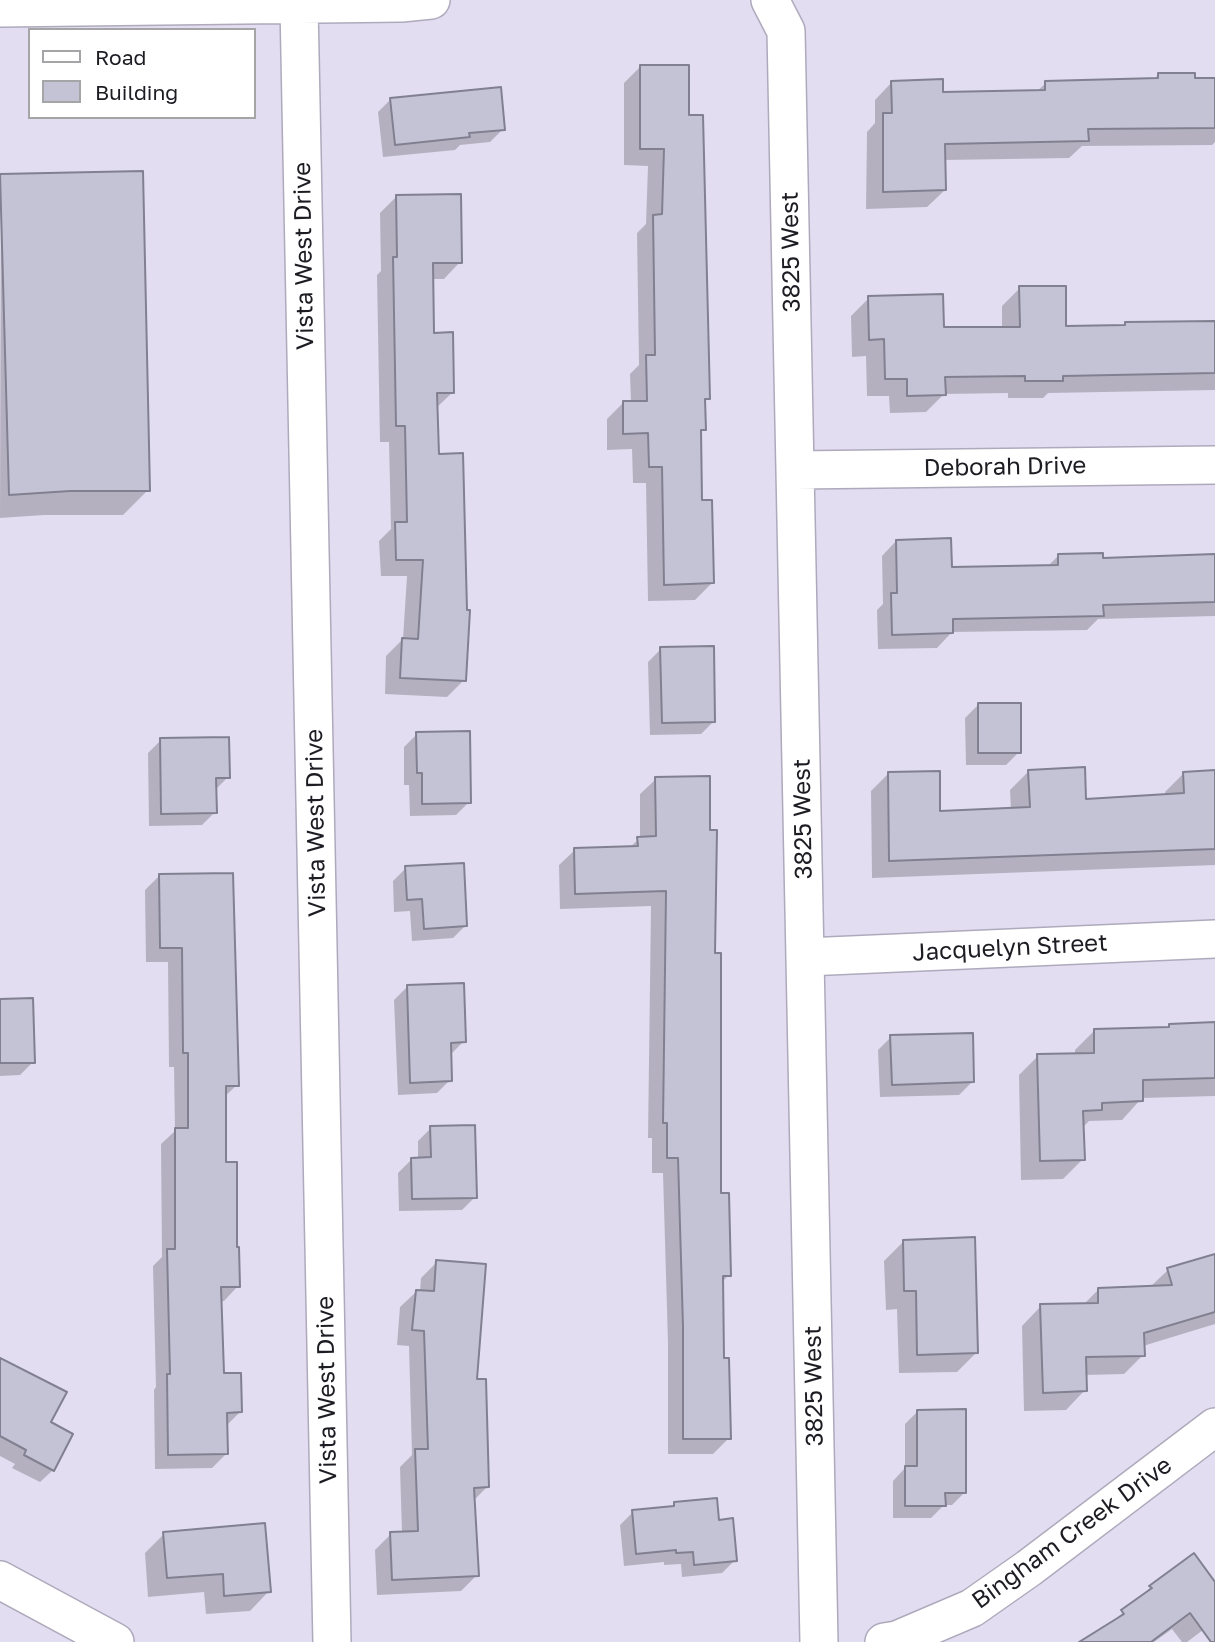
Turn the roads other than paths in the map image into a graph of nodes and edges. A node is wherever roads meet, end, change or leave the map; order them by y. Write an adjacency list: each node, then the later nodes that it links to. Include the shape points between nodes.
1 (431, 0): 3 (street)
2 (770, 0): 6 (street, 3825 West, via 786,31)
3 (299, 5): 4 (street); 12 (street, Vista West Drive)
4 (0, 8)
5 (1215, 465): 6 (street, Deborah Drive)
6 (796, 470): 8 (street, 3825 West)
7 (1215, 939): 8 (street, Jacquelyn Street)
8 (806, 957): 13 (street, 3825 West)
9 (1215, 1427): 14 (street, Bingham Creek Drive, via 972,1608)
10 (0, 1580): 11 (street)
11 (115, 1642)
12 (332, 1642)
13 (819, 1642)
14 (884, 1642)

